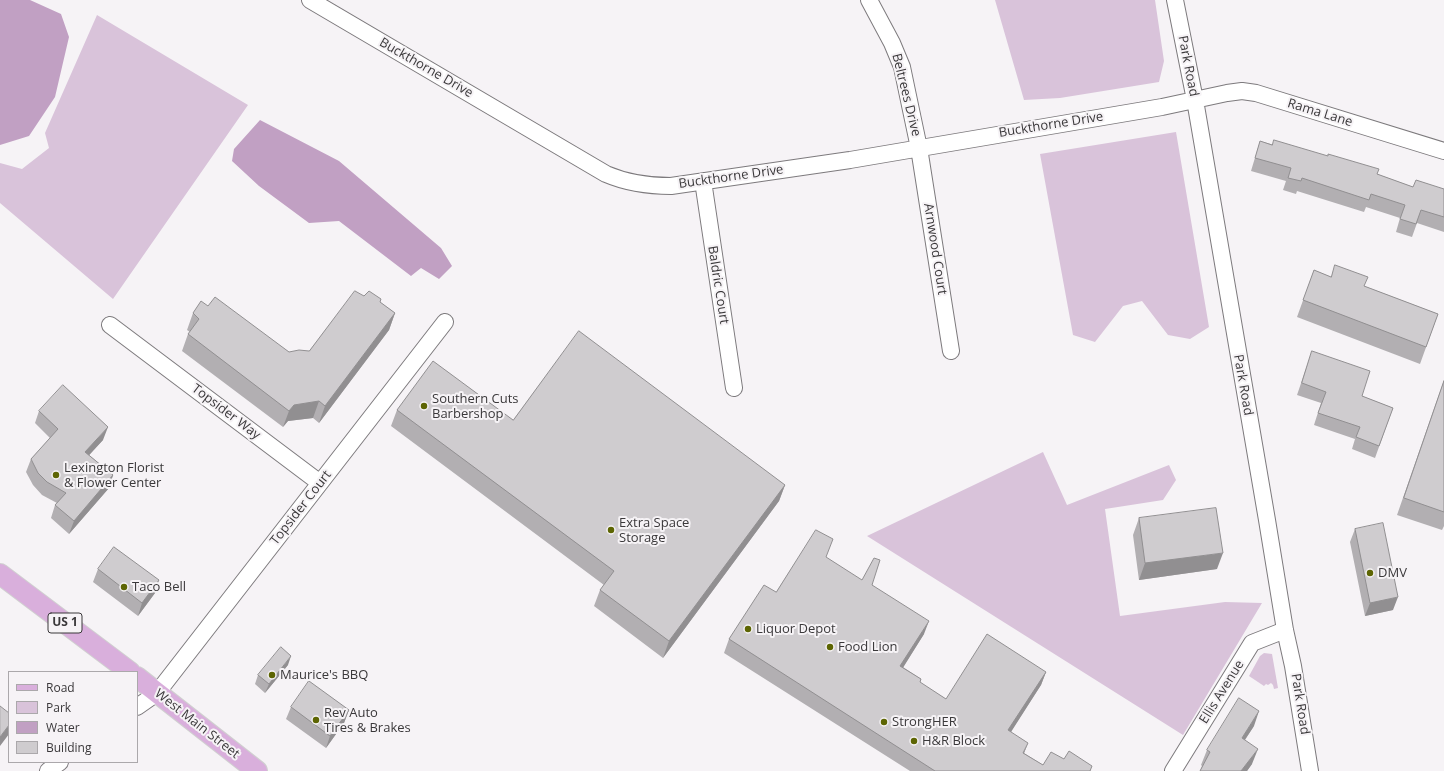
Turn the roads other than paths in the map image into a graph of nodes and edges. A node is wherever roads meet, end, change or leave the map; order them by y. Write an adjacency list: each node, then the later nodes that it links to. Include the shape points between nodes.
1 (310, 0): 7 (street, Buckthorne Drive, via 606,174 620,180 654,186)
2 (869, 0): 5 (street, Beltrees Drive, via 902,67)
3 (1175, 0): 4 (street, Park Road)
4 (1195, 100): 5 (street, Buckthorne Drive); 6 (street, Rama Lane, via 1242,91 1256,93); 14 (street, Park Road)
5 (918, 148): 7 (street, Buckthorne Drive); 10 (street, Arnwood Court)
6 (1444, 151)
7 (703, 181): 11 (street, Baldric Court)
8 (445, 322): 12 (street, Topsider Court)
9 (110, 325): 12 (street, Topsider Way)
10 (951, 351)
11 (734, 388)
12 (320, 483): 17 (street, Topsider Court)
13 (0, 574): 15 (main road, US 1)
14 (1285, 630): 22 (street, Ellis Avenue, via 1252,643); 23 (street, Park Road)
15 (129, 671)
16 (138, 678): 17 (main road, West Main Street)
17 (158, 693): 18 (street, Topsider Court); 21 (main road, West Main Street)
18 (138, 706)
19 (59, 763): 20 (street)
20 (48, 771)
21 (256, 771)
22 (1173, 771)
23 (1310, 771)

